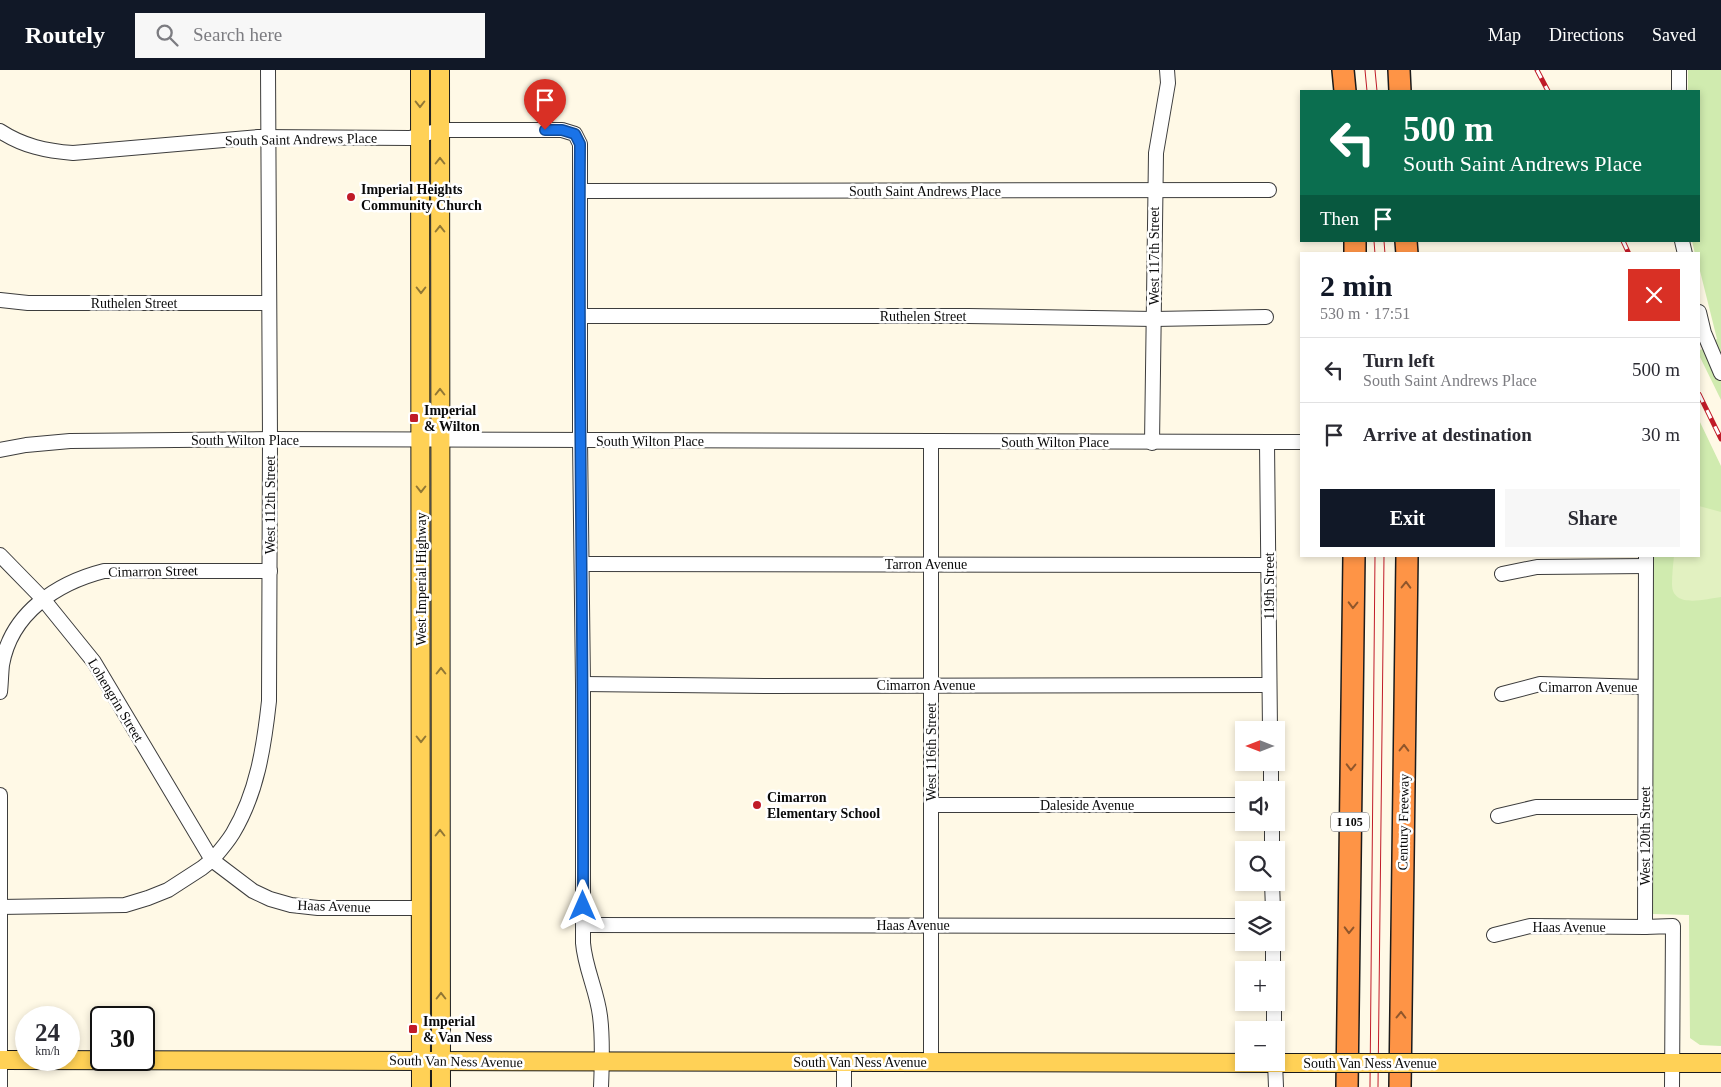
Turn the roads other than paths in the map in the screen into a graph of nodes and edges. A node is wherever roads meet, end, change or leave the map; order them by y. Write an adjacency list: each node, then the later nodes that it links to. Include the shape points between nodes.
1 (268, 70): 14 (street, West 112th Street)
2 (420, 70): 13 (main road, West Imperial Highway, one-way to 13)
3 (440, 70): 11 (main road, West Imperial Highway)
4 (1167, 70): 15 (street, West 117th Street)
5 (1343, 70): 8 (highway)
6 (1399, 70): 9 (highway)
7 (1679, 70): 10 (street)
8 (1345, 90)
9 (1400, 90)
10 (1679, 90)
11 (440, 130): 13 (street, South Saint Andrews Place); 17 (street, South Saint Andrews Place, via 562,130 575,134 580,144); 27 (main road, West Imperial Highway, one-way to 11)
12 (0, 131): 14 (street, South Saint Andrews Place, via 28,146 73,153)
13 (420, 136): 14 (street, South Saint Andrews Place); 26 (main road, West Imperial Highway, one-way to 26)
14 (270, 137): 19 (street, West 112th Street)
15 (1154, 190): 16 (street, South Saint Andrews Place); 17 (street, South Saint Andrews Place); 23 (street, West 117th Street)
16 (1269, 190)
17 (580, 191): 20 (street)
18 (0, 300): 19 (street, Ruthelen Street, via 28,303)
19 (269, 303): 25 (street, West 112th Street)
20 (580, 316): 23 (street, Ruthelen Street); 28 (street)
21 (1700, 316): 24 (street)
22 (1266, 317): 23 (street, Ruthelen Street)
23 (1154, 319): 31 (street, West 117th Street)
24 (1721, 373)
25 (270, 439): 26 (street, South Wilton Place); 33 (street, South Wilton Place, via 70,441); 41 (street, West 112th Street)
26 (421, 440): 27 (street, South Wilton Place); 58 (main road, West Imperial Highway, one-way to 58)
27 (440, 440): 28 (street, South Wilton Place); 66 (main road, West Imperial Highway, one-way to 27)
28 (580, 440): 29 (street, South Wilton Place); 38 (street)
29 (931, 442): 31 (street, South Wilton Place); 39 (street, West 116th Street)
30 (1300, 442): 32 (street, South Wilton Place)
31 (1152, 443): 32 (street, South Wilton Place)
32 (1267, 443): 40 (street, 119th Street)
33 (0, 450)
34 (0, 555): 43 (street, Lohengrin Street)
35 (1354, 557): 81 (highway, I 105, one-way to 81)
36 (1407, 557): 82 (highway, Century Freeway, one-way to 36)
37 (1646, 561): 42 (street, via 1537,567); 47 (street, West 120th Street)
38 (583, 564): 39 (street, Tarron Avenue); 44 (street)
39 (931, 564): 40 (street, Tarron Avenue); 45 (street, West 116th Street)
40 (1269, 565): 46 (street, 119th Street)
41 (270, 571): 43 (street, Cimarron Street, via 104,571 63,586); 56 (street, West 112th Street, via 269,701 265,737 247,807)
42 (1502, 574)
43 (43, 599): 48 (street, Cimarron Street, via 24,617 10,640 2,664); 56 (street, Lohengrin Street, via 94,662)
44 (583, 684): 45 (street, Cimarron Avenue); 59 (street)
45 (931, 685): 46 (street, Cimarron Avenue); 52 (street, West 116th Street)
46 (1270, 685): 50 (street, 119th Street)
47 (1645, 687): 49 (street, Cimarron Avenue, via 1540,684); 54 (street, West 120th Street)
48 (0, 692)
49 (1502, 694)
50 (1270, 721)
51 (0, 795): 57 (street)
52 (931, 805): 53 (street, Daleside Avenue); 60 (street, West 116th Street)
53 (1235, 805)
54 (1645, 807): 55 (street, via 1536,808); 62 (street, West 120th Street)
55 (1498, 816)
56 (212, 860): 57 (street, via 168,890 125,904); 58 (street, Haas Avenue, via 253,891 291,905)
57 (0, 907): 64 (street)
58 (422, 908): 65 (main road, West Imperial Highway)
59 (583, 925): 60 (street, Haas Avenue); 67 (street, via 584,958 600,1017)
60 (931, 926): 61 (street, Haas Avenue); 69 (street, West 116th Street)
61 (1235, 926)
62 (1645, 927): 63 (street, Haas Avenue, via 1530,926); 72 (street, via 1673,926)
63 (1494, 935)
64 (0, 1060): 65 (main road, South Van Ness Avenue); 75 (street)
65 (421, 1060): 66 (main road, South Van Ness Avenue); 76 (main road, West Imperial Highway)
66 (441, 1062): 67 (main road, South Van Ness Avenue); 77 (main road, West Imperial Highway)
67 (602, 1062): 68 (main road, South Van Ness Avenue); 78 (street)
68 (844, 1062): 69 (main road, South Van Ness Avenue); 79 (street)
69 (930, 1062): 70 (main road, South Van Ness Avenue)
70 (1235, 1063)
71 (1285, 1063): 72 (main road, South Van Ness Avenue, bridge)
72 (1672, 1063): 73 (main road, South Van Ness Avenue); 83 (street)
73 (1721, 1064)
74 (1276, 1071): 80 (street)
75 (0, 1087)
76 (421, 1087)
77 (441, 1087)
78 (602, 1087)
79 (844, 1087)
80 (1276, 1087)
81 (1347, 1087)
82 (1400, 1087)
83 (1672, 1087)

